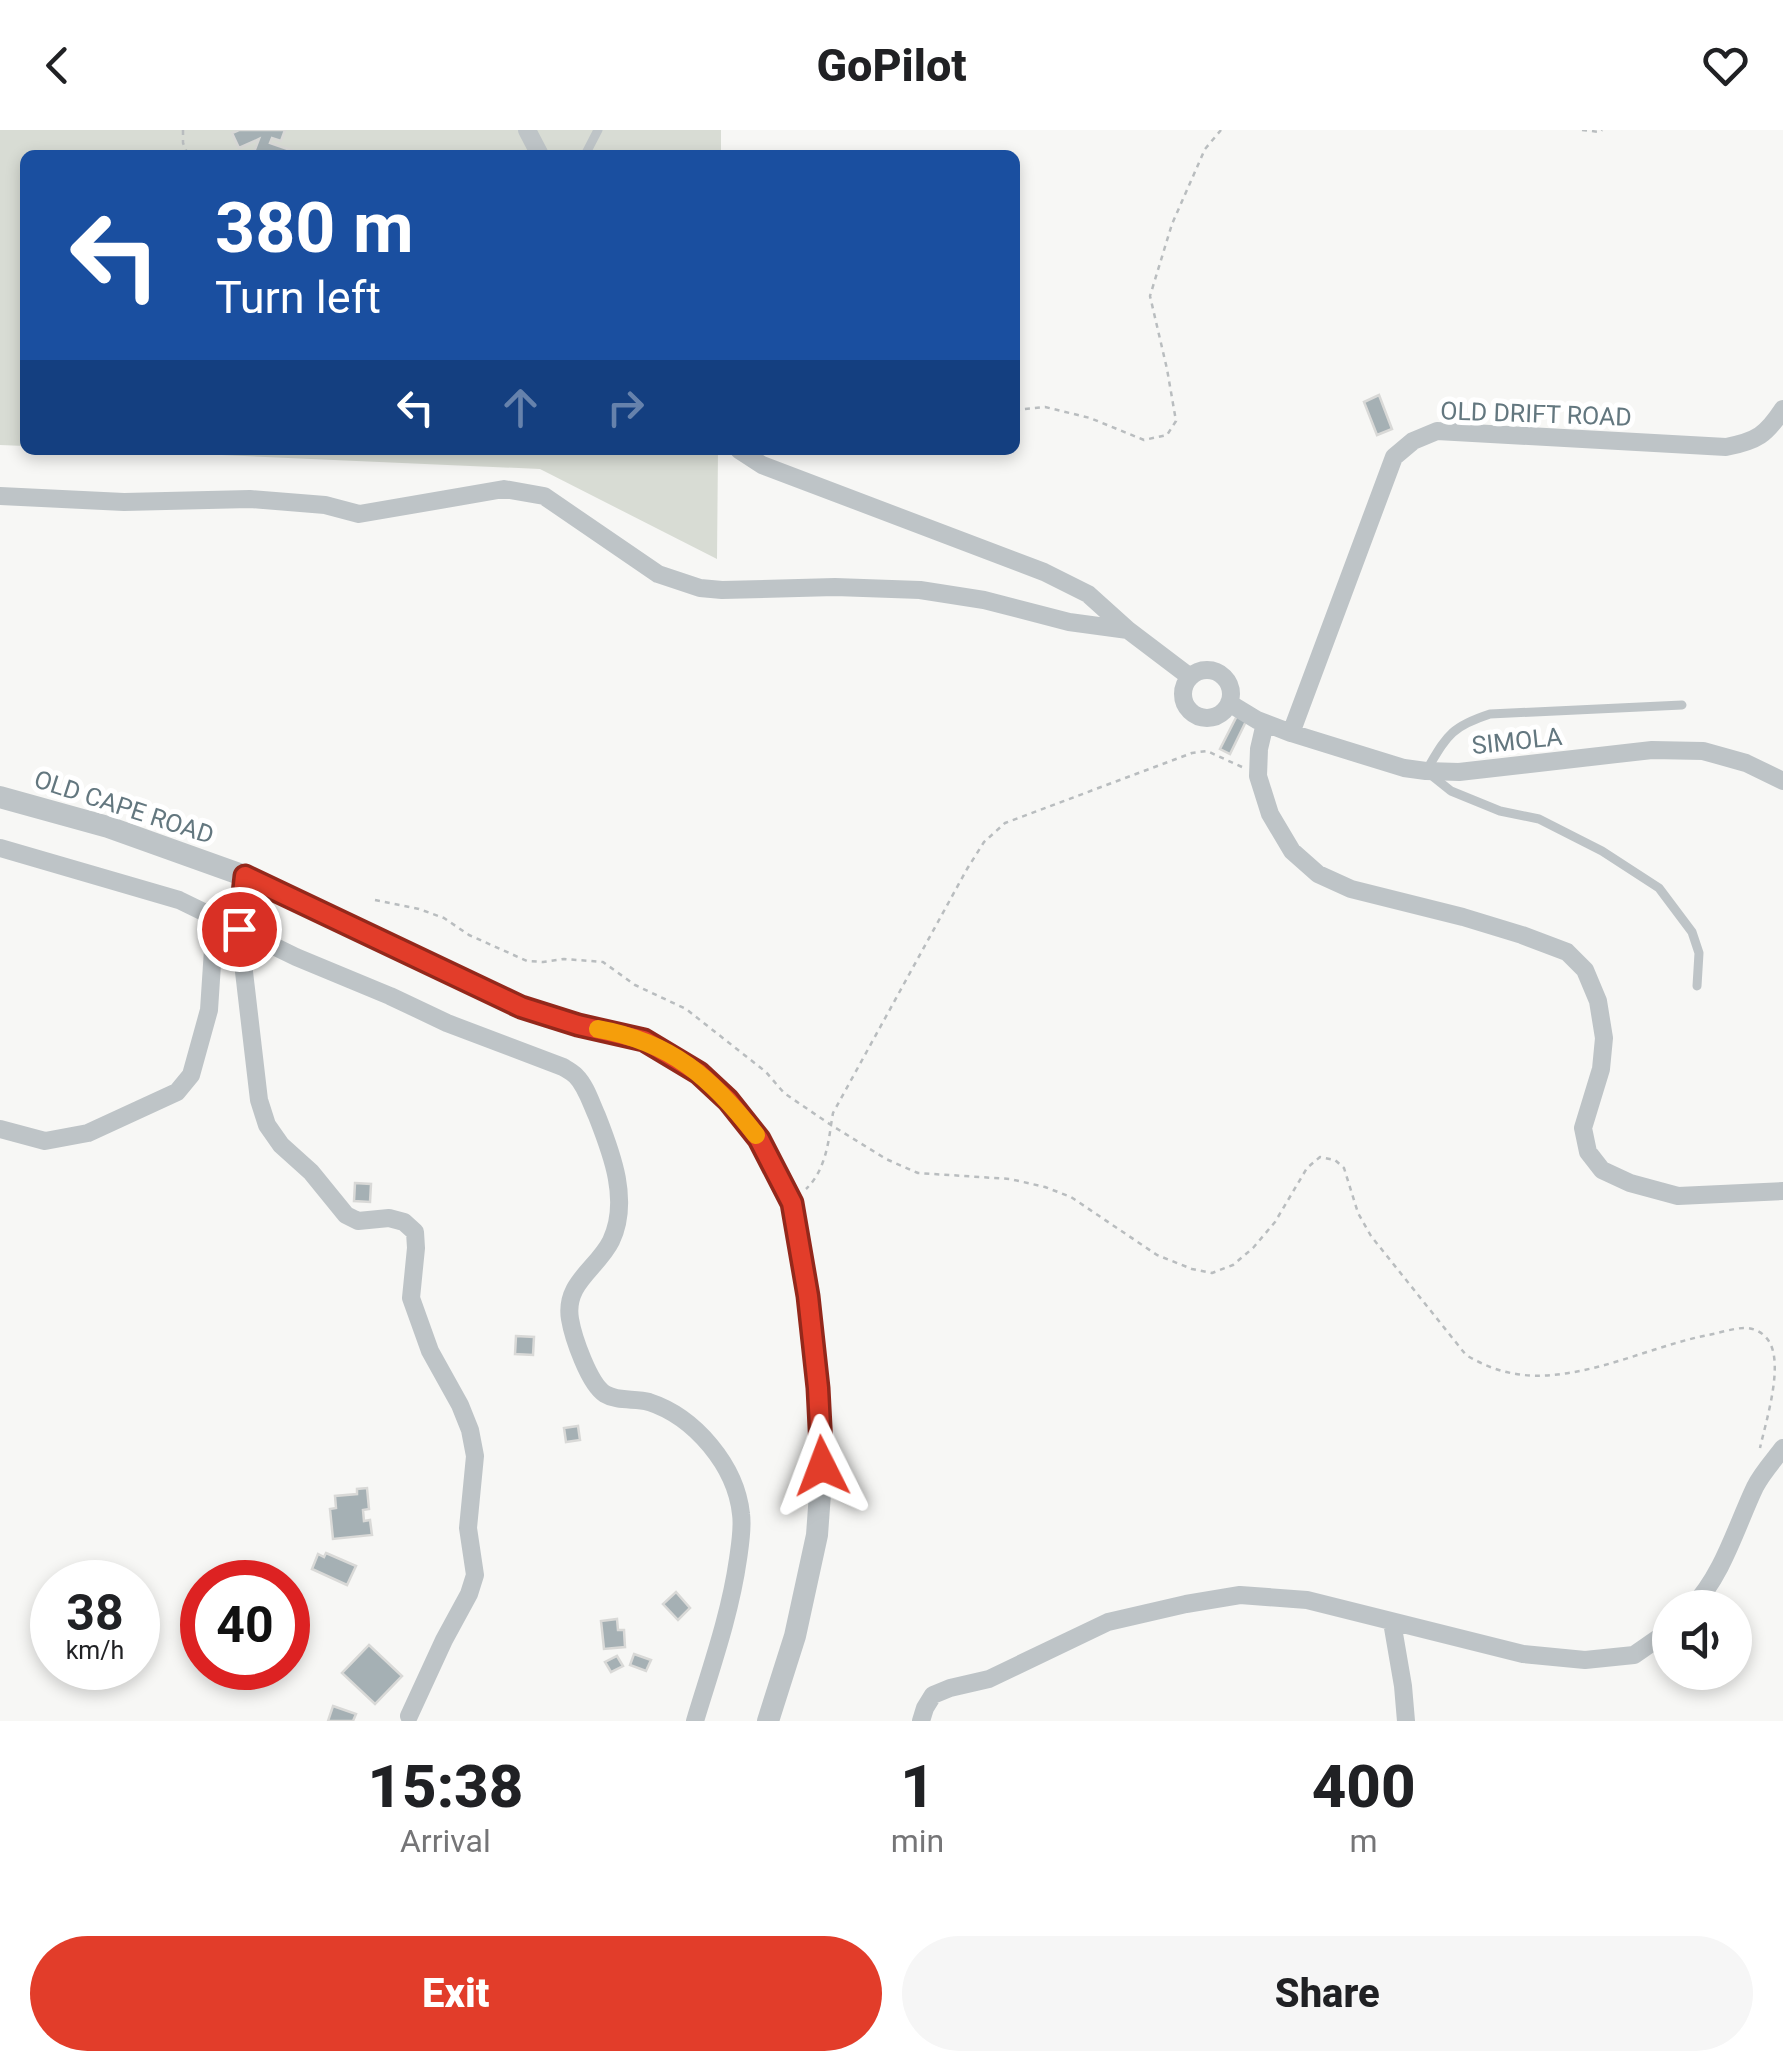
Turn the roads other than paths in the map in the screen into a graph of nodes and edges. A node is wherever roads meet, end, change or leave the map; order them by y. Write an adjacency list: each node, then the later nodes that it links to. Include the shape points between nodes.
1 (1783, 409): 9 (street, OLD DRIFT ROAD, via 1760,438 1726,447 1437,431 1413,441 1394,457)
2 (747, 455): 4 (street, via 1044,572 1088,594)
3 (0, 496): 4 (street, via 250,500 359,514 504,489 544,496 658,574 700,588 920,590)
4 (1128, 630): 5 (street)
5 (1190, 677): 6 (street, via 1207,670 1224,677); 6 (street, via 1183,694 1190,711 1207,718)
6 (1229, 704): 8 (street, SIMOLA)
7 (1682, 705): 10 (lane, via 1490,714 1463,723)
8 (1261, 722): 9 (street, SIMOLA); 19 (street, via 1258,776 1270,814 1292,851 1318,874 1567,952 1585,970 1604,1038 1583,1128 1588,1152 1602,1170 1678,1196)
9 (1291, 733): 10 (street, SIMOLA)
10 (1426, 771): 11 (street, SIMOLA, via 1669,750 1746,762); 17 (lane, via 1451,791 1500,812 1539,819 1659,888 1692,932)
11 (1783, 781)
12 (0, 797): 14 (street, OLD CAPE ROAD)
13 (0, 848): 15 (street, via 179,900)
14 (245, 876): 16 (street); 26 (street, OLD CAPE ROAD, via 493,996 644,1040 699,1073 759,1139 792,1203 808,1296 822,1466 810,1569)
15 (214, 919): 16 (street); 18 (street, via 210,1010 191,1075 177,1092 88,1132 45,1141)
16 (239, 929): 24 (street, via 266,1125 346,1215 358,1222 390,1218 414,1232 410,1298 470,1430 475,1456 468,1528 475,1574); 25 (street, via 447,1024 564,1067 588,1094 619,1192 612,1239 580,1278 570,1303 588,1370 607,1396 646,1401 692,1425 722,1462 742,1515 732,1596)
17 (1697, 986)
18 (0, 1129)
19 (1783, 1192)
20 (1783, 1448): 21 (street, via 1756,1484)
21 (1704, 1590)
22 (1392, 1622): 23 (street, via 1523,1654 1585,1660 1634,1654); 27 (street, via 1307,1600 1240,1595 1186,1604 1108,1622 989,1678 934,1695); 28 (street)
23 (1652, 1642)
24 (409, 1716)
25 (695, 1721)
26 (768, 1721)
27 (921, 1721)
28 (1406, 1721)

